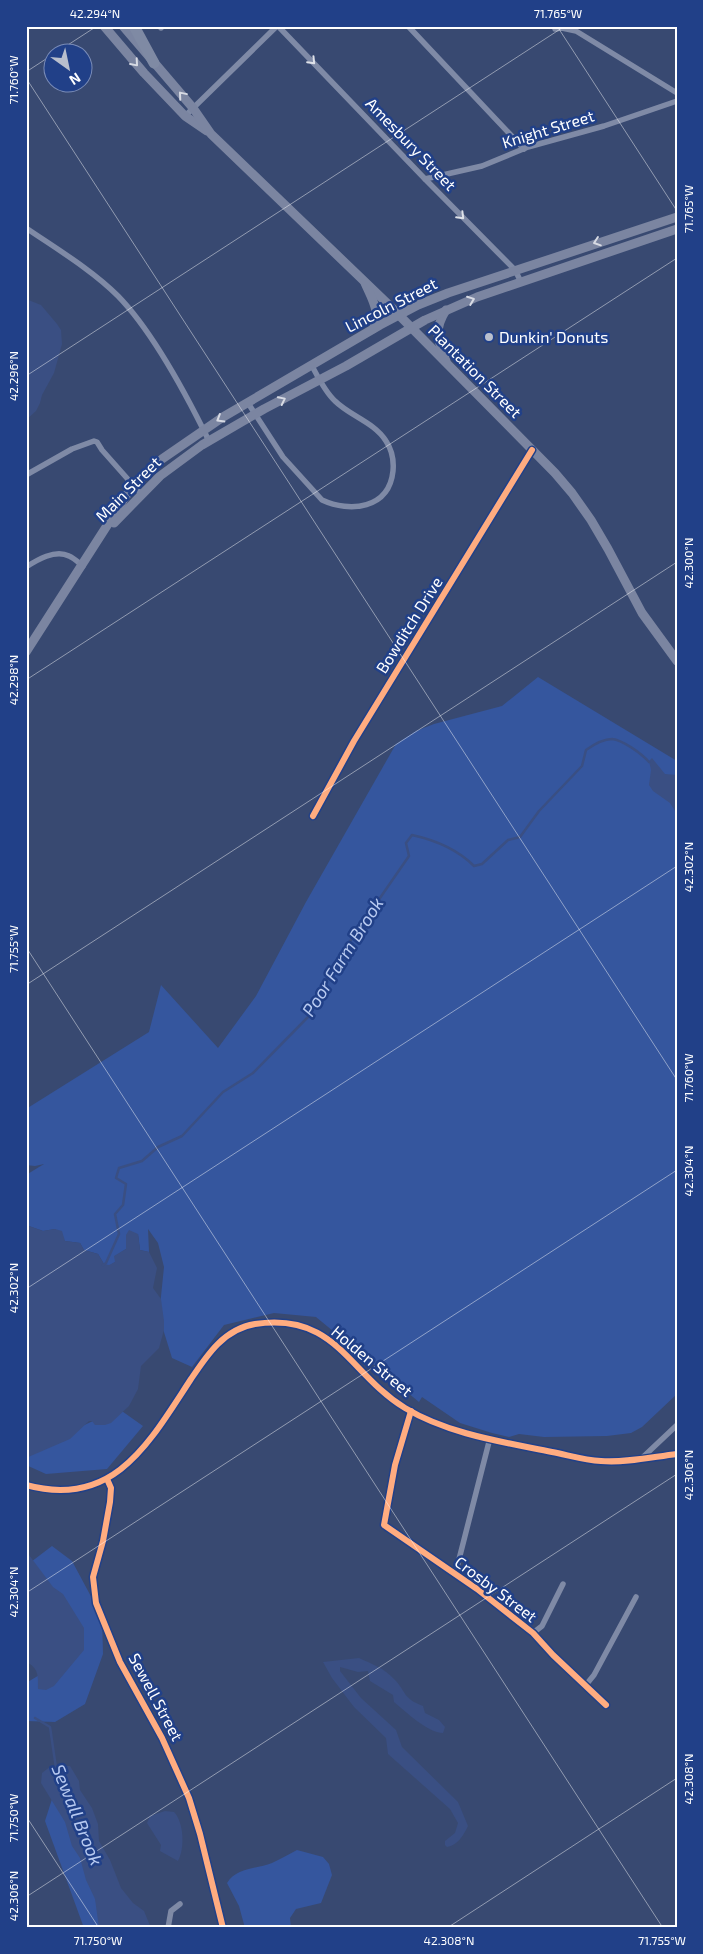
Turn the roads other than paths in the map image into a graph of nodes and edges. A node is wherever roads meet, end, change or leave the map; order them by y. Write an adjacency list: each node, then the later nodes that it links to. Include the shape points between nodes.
1 (104, 26): 11 (main road, Plantation Street, one-way to 11)
2 (123, 26): 7 (main road, Plantation Street)
3 (134, 26): 7 (highway)
4 (277, 26): 10 (street); 14 (street, Amesbury Street, one-way to 14)
5 (408, 26): 13 (street)
6 (555, 29): 8 (street, via 576,32)
7 (154, 63): 10 (main road, Plantation Street, one-way to 7)
8 (677, 93)
9 (677, 101): 13 (street, Knight Street)
10 (193, 108): 11 (street); 12 (main road, Plantation Street)
11 (185, 116): 12 (main road, Plantation Street)
12 (211, 134): 23 (main road, Plantation Street)
13 (524, 149): 14 (street, Knight Street, via 482,166)
14 (425, 180): 22 (street, Amesbury Street, one-way to 22)
15 (677, 217): 16 (main road, Lincoln Street)
16 (658, 222): 19 (main road, Lincoln Street); 20 (main road)
17 (26, 228): 34 (street, via 117,295 166,364)
18 (677, 229): 20 (main road, Lincoln Street)
19 (621, 234): 21 (main road); 22 (main road, Lincoln Street, one-way to 22)
20 (661, 234): 21 (main road, Lincoln Street)
21 (625, 246): 24 (main road, Lincoln Street)
22 (516, 270): 24 (street, Amesbury Street); 26 (main road, Lincoln Street, via 448,293)
23 (364, 281): 26 (main road, Plantation Street); 28 (main road, via 376,311)
24 (521, 282): 25 (main road, Lincoln Street, one-way to 24)
25 (447, 309): 27 (main road, Lincoln Street); 29 (main road, via 440,321 438,336)
26 (398, 315): 27 (main road, Plantation Street); 28 (main road, Lincoln Street)
27 (411, 328): 29 (main road, Plantation Street); 31 (main road, Lincoln Street)
28 (374, 329): 30 (main road, Lincoln Street)
29 (447, 364): 36 (main road, Plantation Street)
30 (312, 366): 31 (street); 32 (main road, Lincoln Street)
31 (320, 380): 33 (main road, Lincoln Street, one-way to 31); 33 (street, via 334,400 380,433 390,449 393,466 390,484 385,493 368,504 349,507 322,500 283,457)
32 (248, 403): 33 (street); 34 (main road, Lincoln Street, one-way to 34)
33 (255, 414): 35 (main road, Lincoln Street)
34 (203, 430): 35 (street); 37 (main road, Lincoln Street)
35 (209, 441): 38 (main road, Lincoln Street)
36 (532, 450): 46 (main road, Plantation Street, via 572,493 608,549 642,613); 47 (street, Bowditch Drive, via 354,741)
37 (168, 454): 40 (main road, Main Street)
38 (180, 461): 41 (main road, Main Street)
39 (26, 475): 40 (street, via 72,449 94,441)
40 (133, 485): 41 (street); 42 (main road, Main Street)
41 (141, 494): 42 (main road, Main Street)
42 (99, 540): 43 (main road, Main Street)
43 (82, 566): 44 (street, via 62,554 46,556); 45 (main road, Main Street)
44 (26, 567)
45 (26, 652)
46 (677, 661)
47 (312, 816)
48 (411, 1411): 50 (street, Holden Street); 53 (street, Holden Street, via 372,1382 340,1349 312,1329 280,1322 250,1325 235,1330 216,1345 134,1458); 55 (street, Crosby Street, via 395,1465 384,1525)
49 (677, 1425): 52 (street)
50 (490, 1438): 52 (street, Holden Street, via 592,1460); 55 (street)
51 (677, 1454): 52 (street, Holden Street)
52 (641, 1459)
53 (107, 1479): 54 (street, Holden Street, via 66,1490 50,1491); 63 (street, Sewell Street, via 111,1488 110,1502 93,1577 96,1603 120,1662 162,1738 189,1798)
54 (26, 1485)
55 (455, 1575): 58 (street, Crosby Street)
56 (563, 1584): 58 (street, via 542,1626)
57 (636, 1597): 59 (street)
58 (533, 1633): 59 (street, Crosby Street)
59 (585, 1686): 60 (street, Crosby Street)
60 (606, 1705)
61 (180, 1904): 62 (street, via 171,1911)
62 (168, 1928)
63 (222, 1928)

